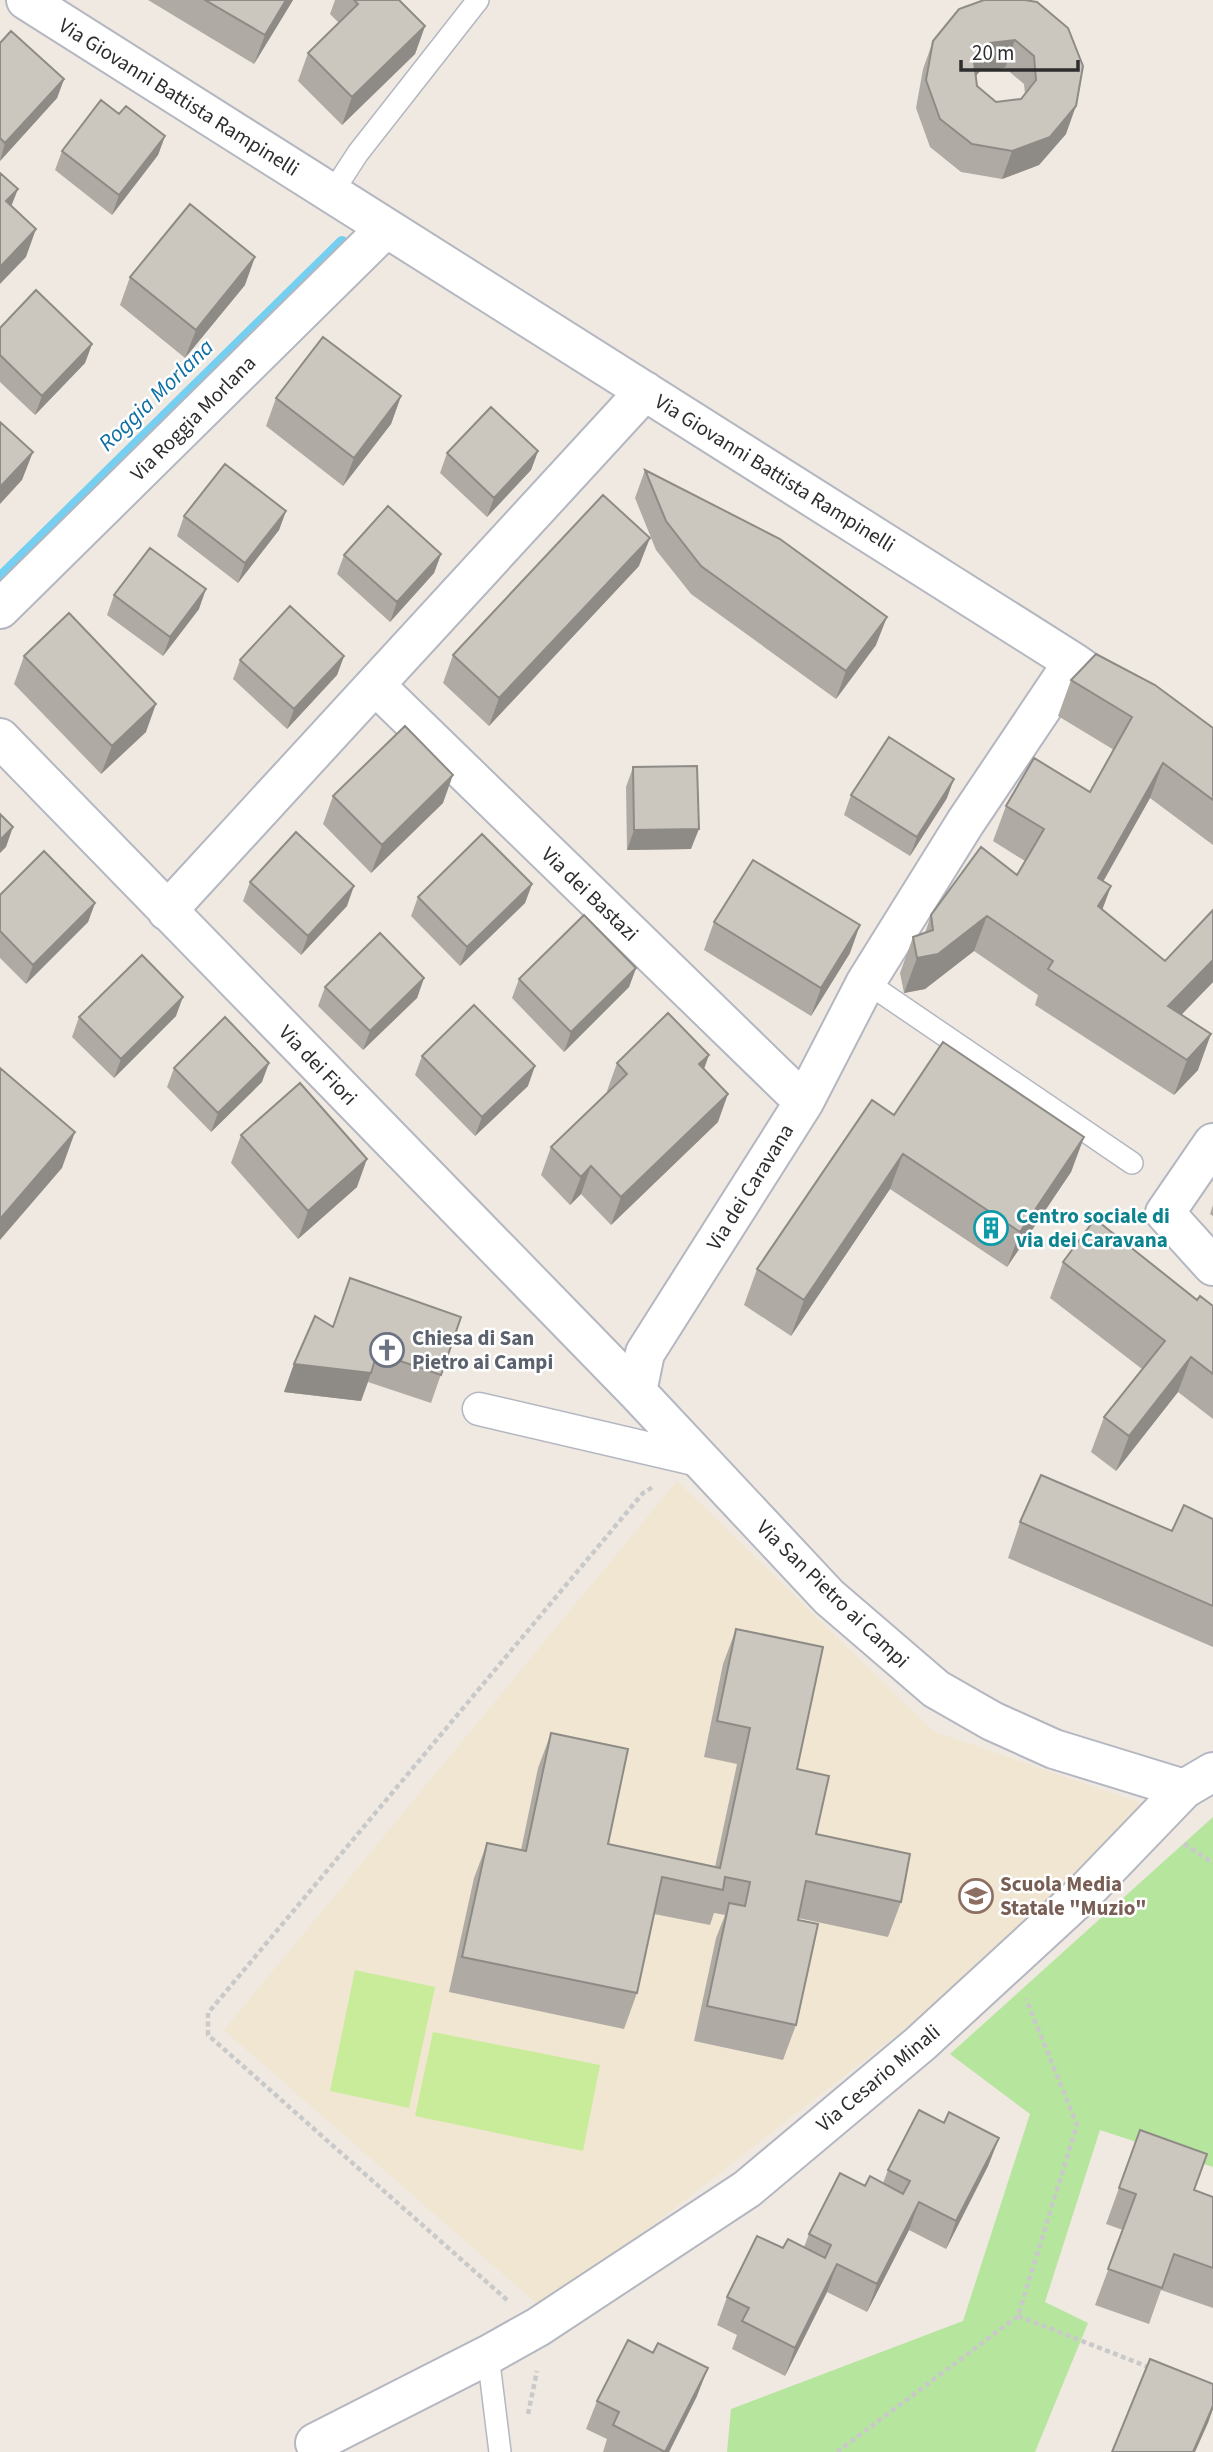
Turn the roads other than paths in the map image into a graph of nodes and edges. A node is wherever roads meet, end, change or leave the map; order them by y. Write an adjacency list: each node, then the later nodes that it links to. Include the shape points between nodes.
1 (9, 0): 4 (street)
2 (26, 0): 5 (street, Via Giovanni Battista Rampinelli)
3 (478, 0): 5 (lane)
4 (0, 8)
5 (332, 193): 6 (street, Via Giovanni Battista Rampinelli)
6 (386, 228): 7 (street, Via Giovanni Battista Rampinelli); 8 (street, Via Roggia Morlana)
7 (645, 391): 9 (street, Via Giovanni Battista Rampinelli); 10 (street)
8 (0, 608)
9 (1073, 662): 12 (street, Via Giovanni Battista Rampinelli); 14 (street, Via dei Caravana)
10 (376, 686): 13 (street); 15 (street, Via dei Bastazi)
11 (0, 738): 13 (street, Via dei Fiori)
12 (1213, 761)
13 (167, 911): 19 (street, Via dei Fiori)
14 (866, 982): 15 (street, Via dei Caravana); 17 (lane)
15 (804, 1102): 19 (street, Via dei Caravana, via 645,1353)
16 (1213, 1143): 18 (street, via 1165,1213)
17 (1132, 1163)
18 (1213, 1266)
19 (637, 1392): 21 (street, Via San Pietro ai Campi)
20 (479, 1409): 21 (street)
21 (698, 1460): 22 (street, Via San Pietro ai Campi, via 829,1597 936,1689 1054,1749)
22 (1198, 1780): 23 (street, Via Cesario Minali, via 1084,1894 920,2044 747,2189)
23 (488, 2355): 24 (street, Via Cesario Minali, via 315,2443); 25 (lane)
24 (319, 2452)
25 (500, 2452)

